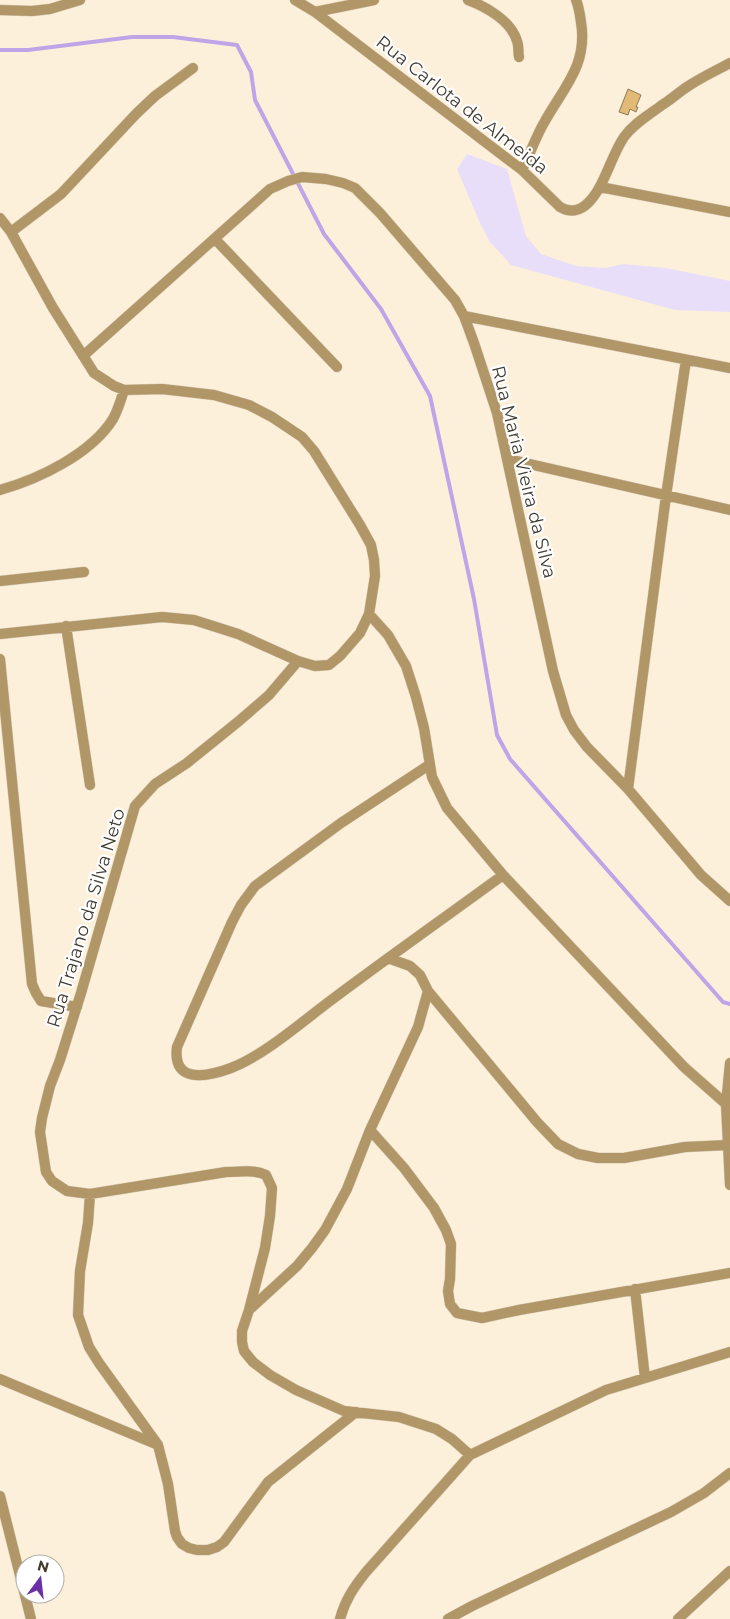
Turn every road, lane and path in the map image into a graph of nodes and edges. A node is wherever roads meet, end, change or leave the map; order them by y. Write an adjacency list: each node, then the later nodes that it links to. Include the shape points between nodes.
1 (80, 0): 6 (street, via 50,9)
2 (295, 0): 7 (street, Rua Carlota de Almeida)
3 (374, 0): 7 (street)
4 (468, 0): 8 (street, via 481,5 508,26 517,41)
5 (576, 0): 11 (street, via 582,32 580,55 574,73 545,121)
6 (0, 10)
7 (315, 12): 11 (street, Rua Carlota de Almeida)
8 (519, 57)
9 (730, 63): 12 (street, Rua Carlota de Almeida, via 690,85 642,118 625,136)
10 (193, 68): 15 (street, via 154,96 61,194)
11 (522, 170): 12 (street, Rua Carlota de Almeida, via 567,211 579,210 586,205)
12 (600, 187): 13 (street)
13 (730, 212)
14 (0, 218): 15 (street)
15 (11, 232): 18 (street)
16 (215, 239): 17 (street, Rua Maria Vieira da Silva, via 270,190 288,181 302,177 343,183 356,188 380,213 456,300); 18 (street, Rua Maria Vieira da Silva); 20 (street)
17 (464, 316): 19 (street); 23 (street, Rua Maria Vieira da Silva, via 497,413)
18 (83, 356): 22 (street, via 94,373)
19 (686, 360): 21 (street); 25 (street)
20 (337, 367)
21 (730, 368)
22 (124, 390): 24 (street, via 112,420 94,440 64,464); 29 (street, via 162,389 214,395 249,405 302,437 343,495 371,546 375,576)
23 (508, 459): 25 (street); 36 (street, Rua Maria Vieira da Silva, via 553,671 566,715 587,747)
24 (0, 490)
25 (666, 496): 26 (street); 36 (street)
26 (730, 510)
27 (84, 572): 28 (street)
28 (0, 582)
29 (369, 614): 33 (street, via 350,646 329,664 316,666); 34 (street, via 388,635 406,666 424,728)
30 (66, 626): 31 (street); 33 (street, via 162,617 194,620 238,634); 35 (street)
31 (0, 634)
32 (0, 659): 41 (street, via 32,984 41,1001)
33 (298, 661): 41 (street, Rua Trajano da Silva Neto, via 246,715 187,763 154,784 135,806)
34 (429, 765): 37 (street, via 447,808); 39 (street, via 341,823 256,886 232,922 177,1047 179,1068 186,1073 211,1074 258,1054)
35 (90, 785)
36 (628, 789): 38 (street, Rua Maria Vieira da Silva, via 701,875)
37 (504, 876): 39 (street); 43 (street, via 684,1067)
38 (730, 900)
39 (388, 958): 40 (street, via 410,966 420,975)
40 (428, 991): 44 (street, via 412,1041); 45 (street, via 558,1144 578,1154 598,1158 624,1158 685,1147)
41 (77, 1007): 47 (street, Rua Trajano da Silva Neto, via 50,1086 40,1132 46,1172 52,1181 67,1191)
42 (730, 1063): 43 (street)
43 (728, 1105): 45 (street)
44 (370, 1130): 49 (street, via 404,1168 446,1230 451,1244 448,1291 450,1304 457,1313 482,1318); 50 (street, via 347,1189 325,1230 297,1266)
45 (728, 1145): 46 (street)
46 (730, 1185)
47 (90, 1194): 50 (street, Rua Trajano da Silva Neto, via 226,1172 249,1171 266,1175 272,1188 270,1216); 55 (street, via 78,1315 94,1355)
48 (730, 1273): 49 (street)
49 (635, 1289): 52 (street)
50 (250, 1310): 54 (street, via 242,1331 242,1342 244,1351 253,1362 296,1390 344,1411)
51 (730, 1352): 52 (street)
52 (645, 1378): 56 (street, via 606,1390)
53 (0, 1379): 55 (street)
54 (356, 1412): 55 (street, via 268,1482 224,1542 208,1550 189,1548 177,1537); 56 (street, via 399,1417 436,1429)
55 (158, 1445)
56 (470, 1455): 61 (street, via 352,1589)
57 (730, 1473): 62 (street, via 671,1512)
58 (0, 1496): 60 (street)
59 (730, 1570): 63 (street)
60 (31, 1619)
61 (340, 1619)
62 (448, 1619)
63 (678, 1619)

